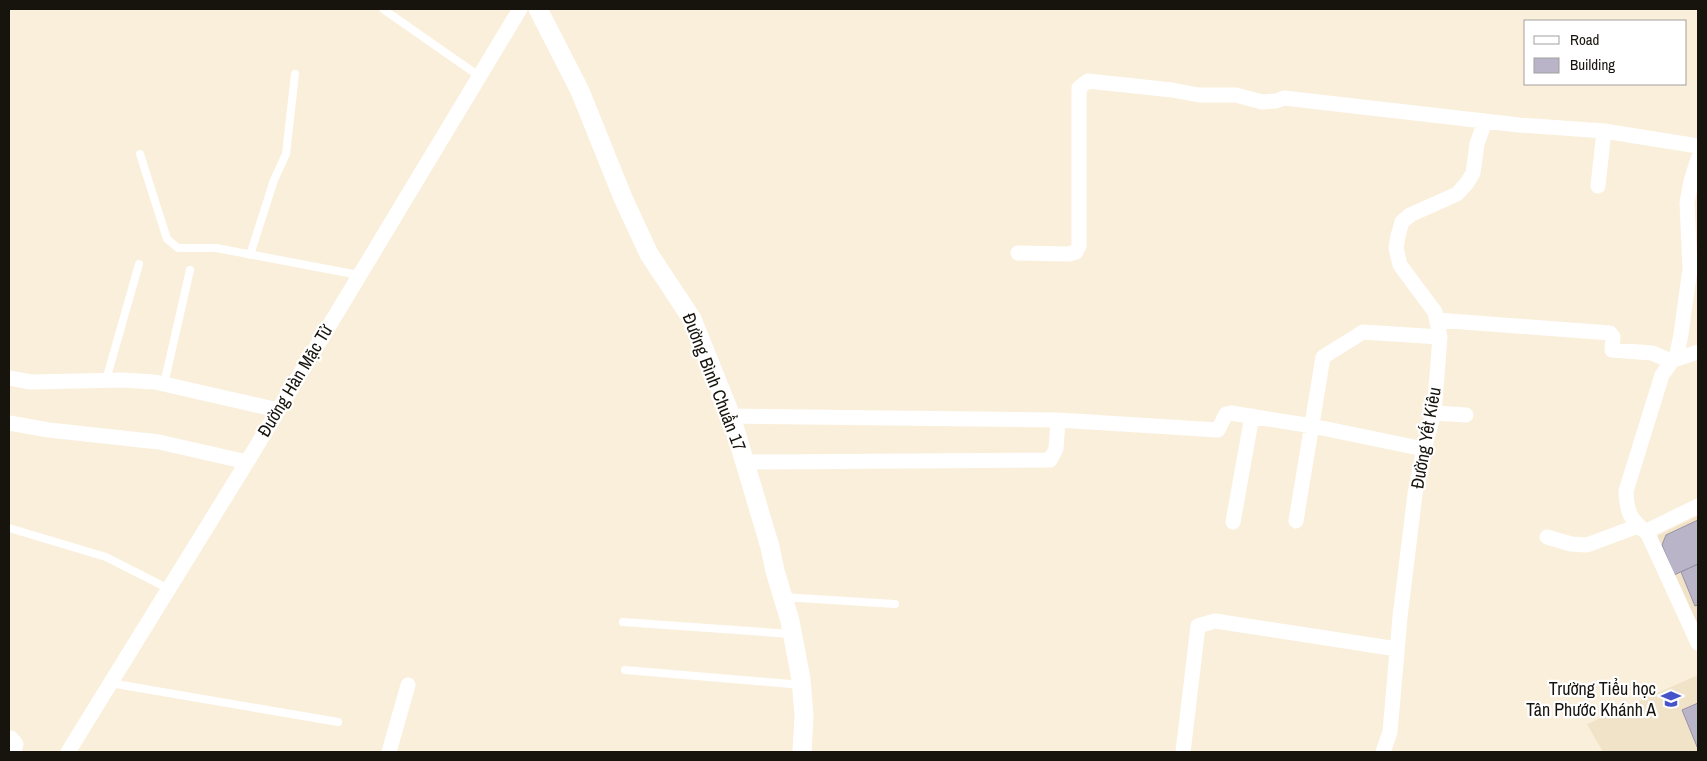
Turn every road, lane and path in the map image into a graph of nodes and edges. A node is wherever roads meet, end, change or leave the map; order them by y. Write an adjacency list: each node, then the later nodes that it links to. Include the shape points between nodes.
1 (383, 9): 5 (lane)
2 (520, 9): 5 (street, Đường Hàn Mặc Tử)
3 (538, 9): 27 (street, Đường Bình Chuẩn 17, via 580,91 649,254 692,319)
4 (294, 74): 13 (lane, via 286,154 274,180)
5 (479, 76): 16 (street, Đường Hàn Mặc Tử)
6 (1485, 121): 7 (street); 12 (street, via 1284,98 1262,102 1236,95 1199,95 1088,81 1079,88 1079,246 1076,252 1069,254); 17 (street, Đường Yết Kiêu, via 1477,144 1473,173 1467,183 1457,194 1410,215 1402,222 1398,236 1396,248 1400,265 1428,300)
7 (1604, 132): 8 (street); 11 (street)
8 (1698, 146)
9 (140, 154): 13 (lane, via 166,239 178,248 216,248)
10 (1698, 159): 20 (street, via 1687,203 1690,269 1681,334)
11 (1598, 186)
12 (1018, 254)
13 (250, 255): 16 (lane)
14 (139, 264): 22 (lane)
15 (190, 270): 23 (lane)
16 (359, 275): 24 (street, Đường Hàn Mặc Tử)
17 (1437, 320): 18 (street, Đường Yết Kiêu); 20 (street, via 1610,333 1613,337 1612,350 1652,353)
18 (1440, 337): 25 (street, Đường Yết Kiêu); 31 (street, via 1363,332 1323,357)
19 (1698, 352): 20 (street)
20 (1671, 361): 39 (street, via 1662,375 1626,491 1627,507 1634,522)
21 (9, 378): 22 (street, via 31,382)
22 (106, 380): 23 (street)
23 (164, 384): 24 (street)
24 (278, 410): 33 (street, Đường Hàn Mặc Tử)
25 (1434, 413): 26 (street); 32 (street, Đường Yết Kiêu)
26 (1466, 415)
27 (731, 416): 29 (street); 34 (street, Đường Bình Chuẩn 17)
28 (1252, 416): 29 (street, via 1226,414 1218,430); 31 (street); 37 (street)
29 (1058, 420): 34 (street, via 1056,449 1050,460)
30 (9, 423): 33 (street, via 159,442)
31 (1312, 426): 32 (street); 36 (street)
32 (1424, 449): 48 (street, Đường Yết Kiêu, via 1415,494)
33 (247, 462): 41 (street, Đường Hàn Mặc Tử)
34 (744, 462): 42 (street, Đường Bình Chuẩn 17)
35 (1698, 506): 39 (street)
36 (1296, 521)
37 (1233, 522)
38 (9, 528): 41 (lane, via 106,557)
39 (1643, 530): 40 (street, via 1587,545); 44 (street)
40 (1547, 537)
41 (168, 589): 50 (street, Đường Hàn Mặc Tử)
42 (783, 597): 43 (lane); 46 (street, Đường Bình Chuẩn 17)
43 (895, 604)
44 (1693, 616): 47 (street)
45 (623, 622): 46 (lane)
46 (793, 634): 51 (street, Đường Bình Chuẩn 17)
47 (1698, 643)
48 (1397, 649): 59 (street, via 1215,621 1198,626); 60 (street, Đường Yết Kiêu, via 1390,732)
49 (625, 670): 51 (lane)
50 (110, 684): 53 (lane); 56 (street, Đường Hàn Mặc Tử)
51 (802, 685): 58 (street, Đường Bình Chuẩn 17)
52 (408, 686): 57 (street)
53 (338, 722)
54 (9, 738): 55 (street, via 16,744)
55 (14, 752)
56 (68, 752)
57 (389, 752)
58 (802, 752)
59 (1183, 752)
60 (1383, 752)

